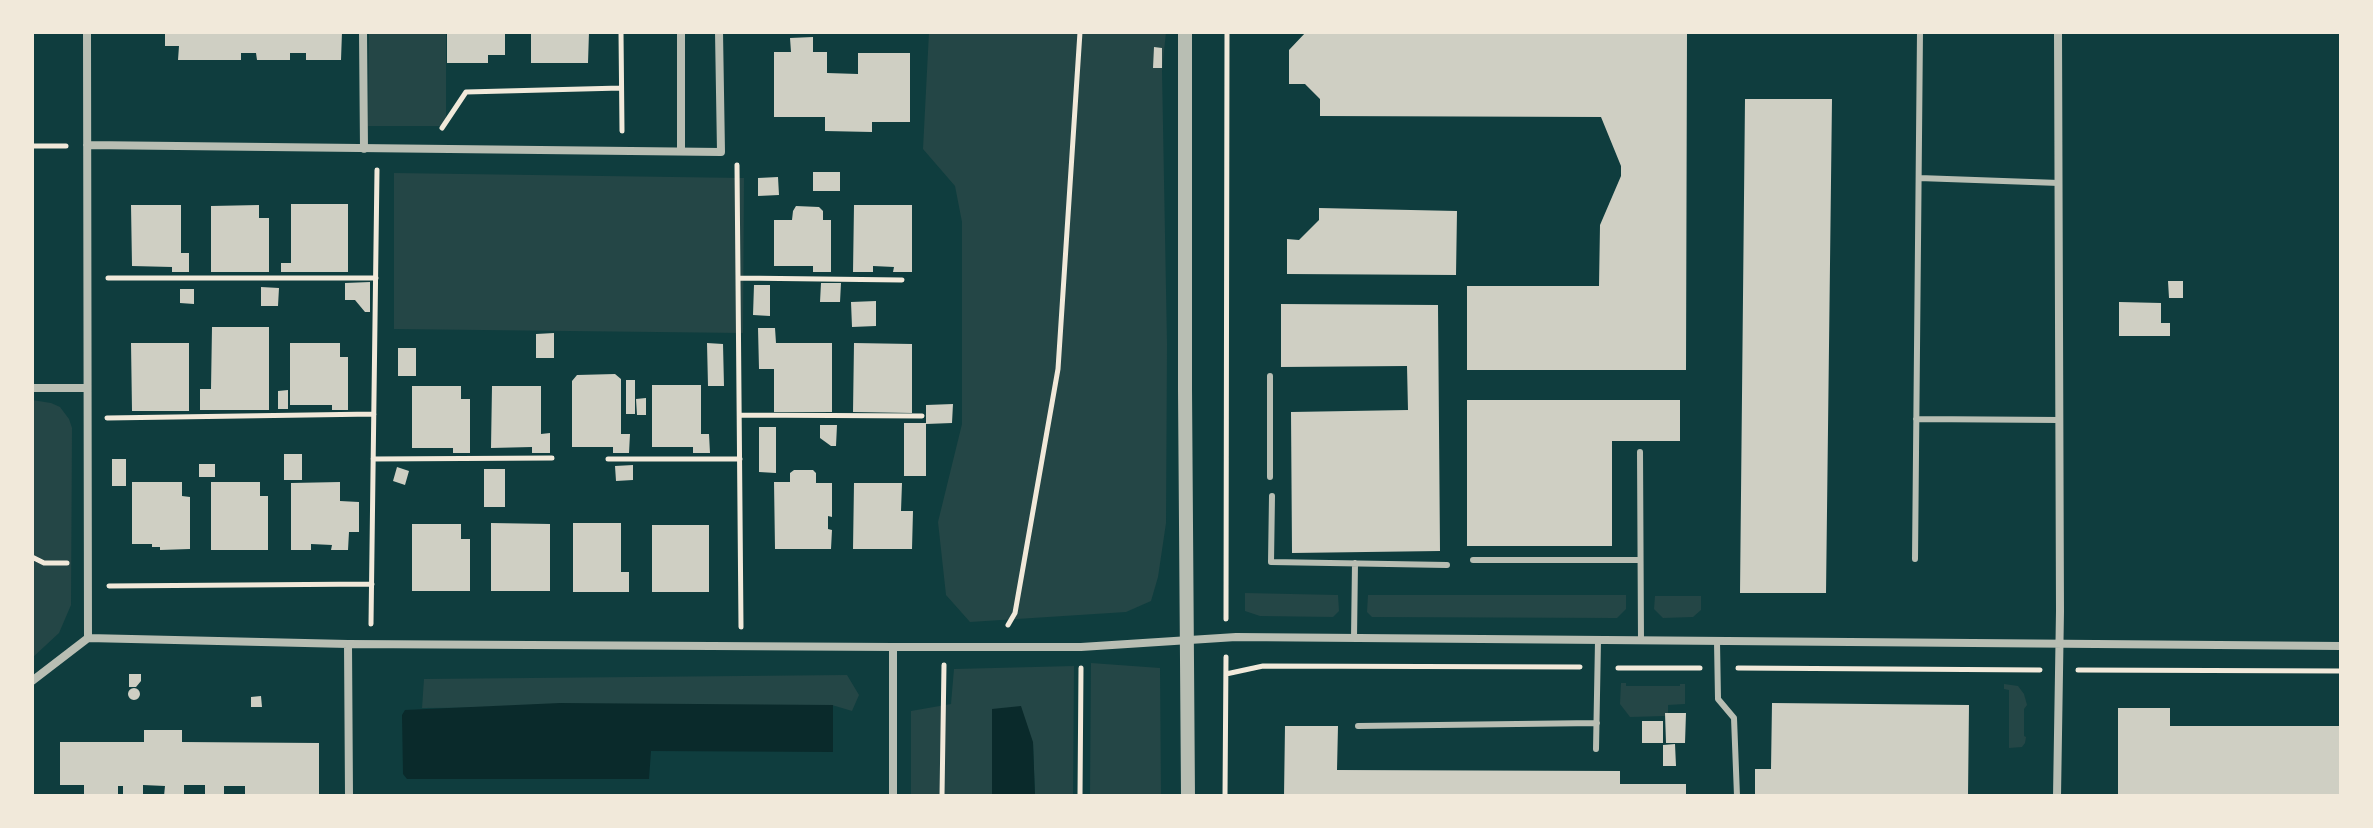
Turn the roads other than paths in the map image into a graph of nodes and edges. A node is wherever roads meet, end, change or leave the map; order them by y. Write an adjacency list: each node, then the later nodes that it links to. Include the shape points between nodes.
1 (87, 32): 8 (street)
2 (363, 32): 9 (street)
3 (681, 32): 10 (street)
4 (719, 32): 10 (street, via 721,152)
5 (1185, 32): 30 (street)
6 (1920, 32): 11 (lane)
7 (2058, 32): 12 (street)
8 (87, 145): 9 (street); 15 (street)
9 (364, 149): 10 (street)
10 (681, 151)
11 (1919, 178): 12 (lane); 16 (lane)
12 (2059, 183): 17 (street)
13 (1270, 376): 19 (lane)
14 (32, 388): 15 (street)
15 (87, 388): 26 (street)
16 (1916, 419): 17 (lane); 21 (lane)
17 (2059, 420): 33 (street)
18 (1640, 452): 23 (lane)
19 (1270, 477)
20 (1272, 496): 24 (lane, via 1271,562)
21 (1915, 559)
22 (1473, 560): 23 (lane)
23 (1640, 560): 29 (lane)
24 (1355, 563): 25 (lane); 27 (lane)
25 (1447, 565)
26 (88, 638): 32 (street); 36 (street)
27 (1354, 638): 28 (street); 30 (street, via 1226,637)
28 (1598, 641): 29 (street); 37 (lane)
29 (1641, 641): 31 (street)
30 (1188, 642): 35 (street); 42 (street)
31 (1717, 642): 33 (street); 43 (lane, via 1718,699 1734,718)
32 (348, 644): 35 (street); 40 (street)
33 (2059, 645): 34 (street); 44 (street)
34 (2341, 646)
35 (893, 647): 41 (street)
36 (32, 681)
37 (1597, 723): 38 (lane); 39 (lane)
38 (1358, 726)
39 (1596, 749)
40 (349, 796)
41 (893, 796)
42 (1188, 796)
43 (1737, 796)
44 (2057, 796)

